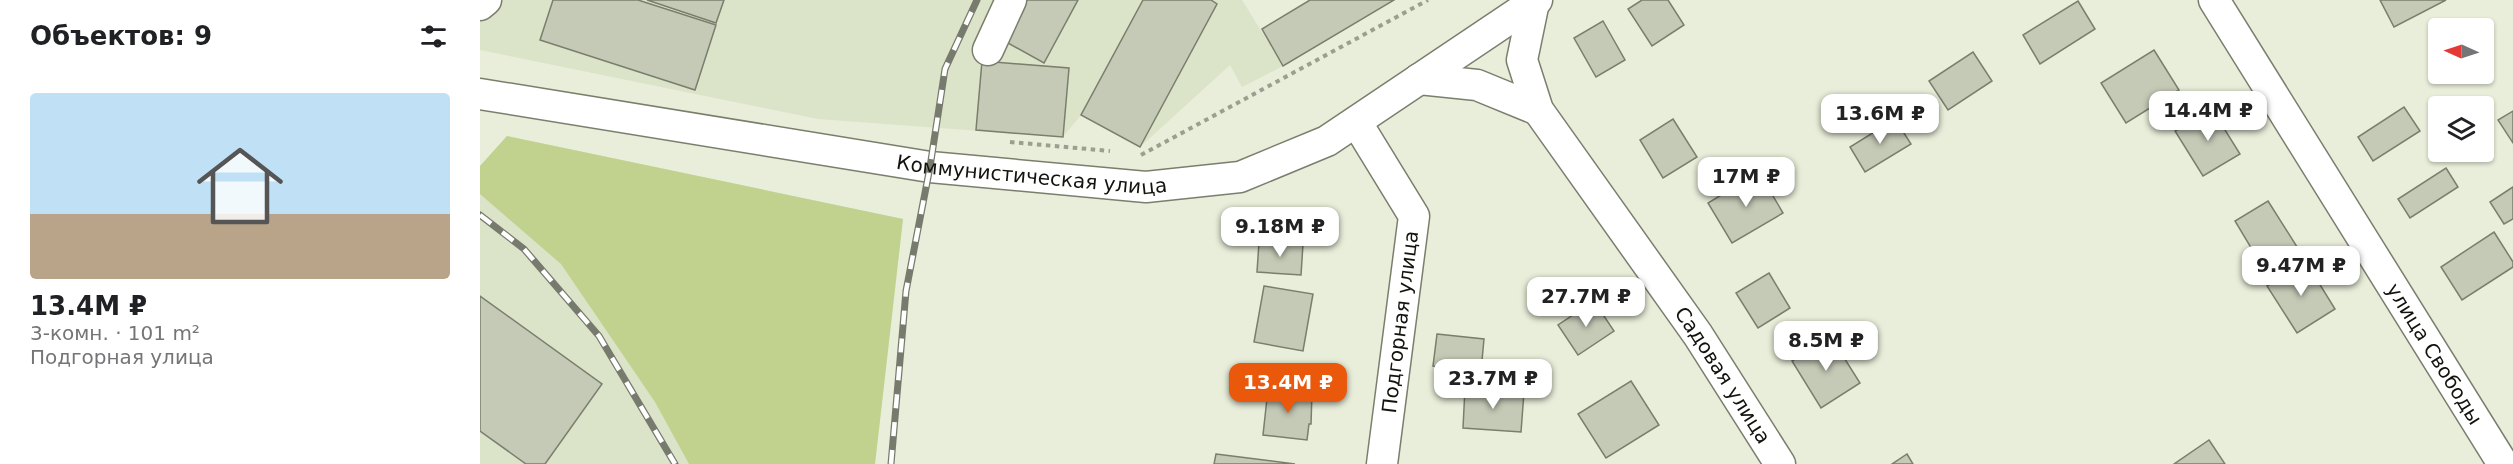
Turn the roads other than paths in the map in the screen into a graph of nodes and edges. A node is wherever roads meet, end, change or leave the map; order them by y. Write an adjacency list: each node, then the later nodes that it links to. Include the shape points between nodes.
1 (486, 0): 5 (street)
2 (1011, 0): 6 (street)
3 (2214, 0): 13 (street, улица Свободы)
4 (1536, 1): 7 (street, Коммунистическая улица); 9 (street, Садовая улица, via 1522,60)
5 (480, 5)
6 (988, 50)
7 (1419, 79): 9 (street, via 1477,85); 10 (street, Коммунистическая улица)
8 (480, 94): 10 (street, Коммунистическая улица, via 930,167 1146,187 1240,177 1327,141)
9 (1538, 110): 12 (street, Садовая улица, via 1698,335)
10 (1357, 123): 11 (street, Подгорная улица, via 1414,216)
11 (1382, 464)
12 (1780, 464)
13 (2503, 464)

